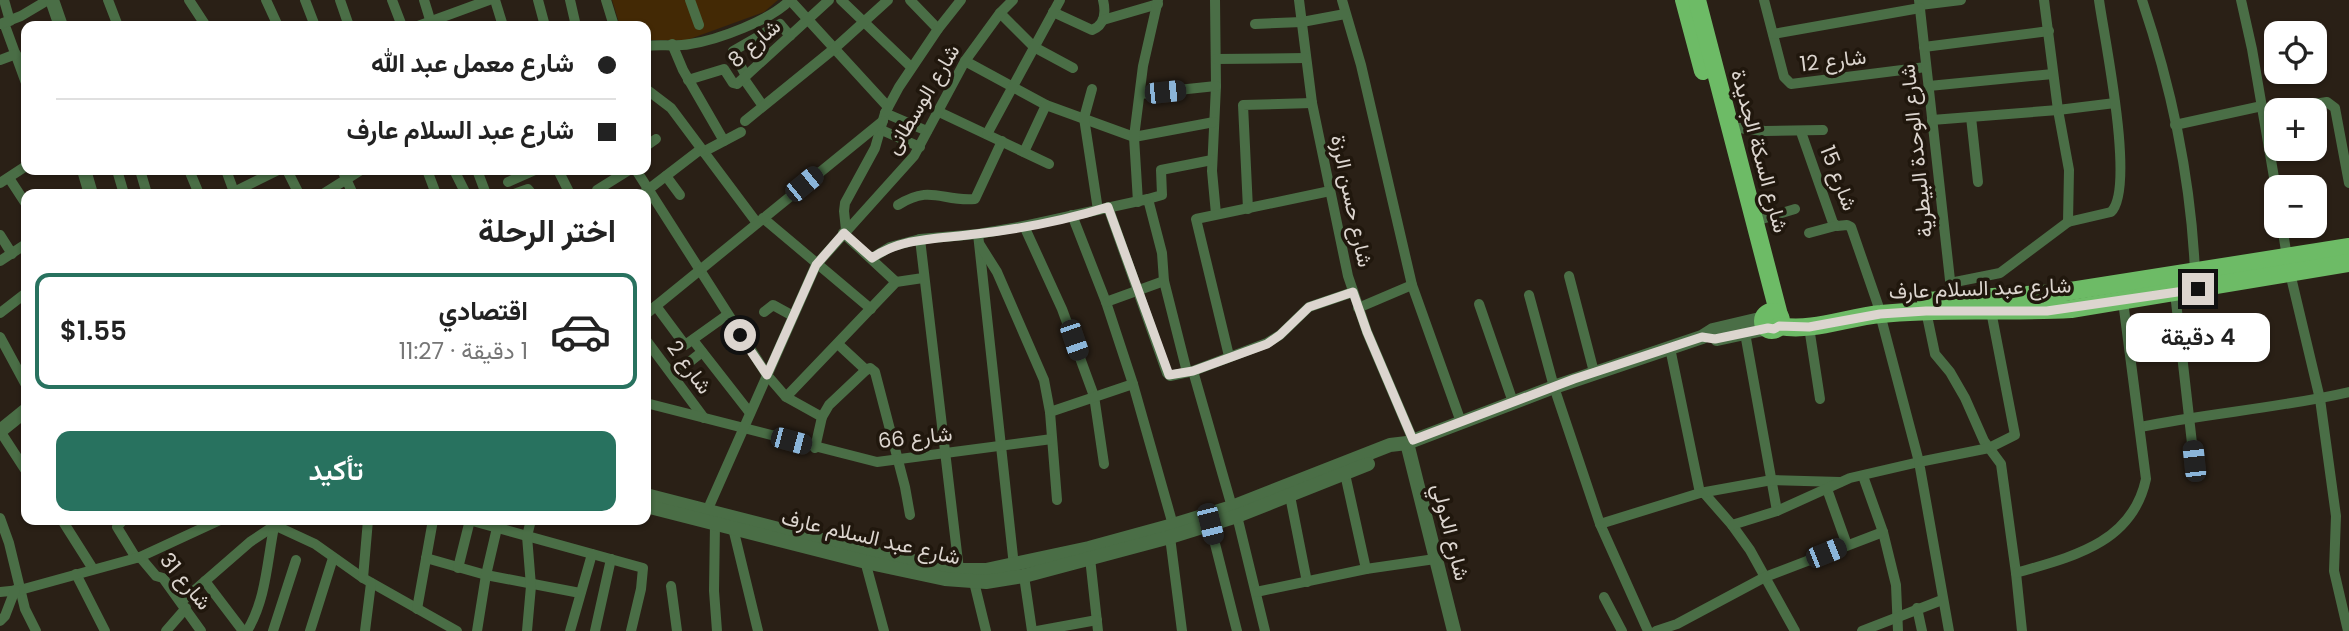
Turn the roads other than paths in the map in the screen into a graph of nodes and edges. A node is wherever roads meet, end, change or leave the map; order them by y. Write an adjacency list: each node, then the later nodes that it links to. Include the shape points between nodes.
1 (4, 0): 56 (street)
2 (50, 0): 43 (street); 56 (street)
3 (108, 0): 44 (street)
4 (189, 0): 45 (street)
5 (266, 0): 46 (street)
6 (305, 0): 47 (street)
7 (340, 0): 48 (street)
8 (392, 0): 49 (street)
9 (424, 0): 50 (street)
10 (495, 0): 52 (street)
11 (538, 0): 53 (street)
12 (569, 0): 54 (street)
13 (606, 0): 55 (street)
14 (690, 0): 60 (street)
15 (790, 0): 41 (street); 65 (street, via 760,22 695,43)
16 (829, 0): 41 (street, شارع 8)
17 (841, 0): 58 (street)
18 (888, 0): 58 (street)
19 (910, 0): 61 (street)
20 (961, 0): 61 (street)
21 (1013, 0): 39 (street, شارع الوسطانى)
22 (1060, 0): 38 (street)
23 (1103, 0): 42 (street)
24 (1215, 0): 73 (street)
25 (1299, 0): 57 (street, شارع حسن الرزة)
26 (1342, 0): 40 (street)
27 (1684, 0): 187 (main road, شارع السكة الجديدة)
28 (1697, 0): 102 (main road, شارع السكة الجديدة)
29 (1764, 0): 63 (street, شارع 12)
30 (1961, 0): 37 (street)
31 (2044, 0): 62 (street)
32 (2099, 0): 90 (street)
33 (2142, 0): 101 (street)
34 (2241, 0): 93 (street)
35 (481, 1): 51 (street)
36 (1158, 2): 42 (street); 88 (street)
37 (1919, 4): 63 (street); 68 (street, شارع الوحدة البيطرية)
38 (1053, 12): 42 (street, via 1092,30); 67 (street)
39 (1000, 13): 67 (street); 74 (street, شارع الوسطانى)
40 (1345, 14): 57 (street); 166 (street)
41 (809, 20): 64 (street, شارع 8); 69 (street)
42 (1103, 20)
43 (59, 21)
44 (116, 21)
45 (203, 21)
46 (276, 21)
47 (313, 21)
48 (347, 21)
49 (400, 21)
50 (430, 21)
51 (438, 21)
52 (501, 21)
53 (544, 21)
54 (575, 21)
55 (612, 21)
56 (5, 22): 70 (street)
57 (1302, 22): 59 (street); 71 (street, شارع حسن الرزة)
58 (864, 23): 69 (street); 77 (street)
59 (1255, 24)
60 (699, 25)
61 (938, 29): 77 (street)
62 (2049, 32): 68 (street); 79 (street)
63 (1773, 34): 75 (street, شارع 12, via 1784,77 1791,84)
64 (790, 36): 82 (street, شارع 8); 82 (street, via 780,24 733,51)
65 (672, 44): 66 (street); 80 (street)
66 (651, 46)
67 (1034, 47): 78 (street); 85 (street)
68 (1924, 47): 75 (street, شارع الوحدة البيطرية)
69 (835, 48): 91 (street); 98 (street)
70 (16, 54): 72 (street); 76 (street)
71 (1306, 58): 73 (street); 89 (street, شارع حسن الرزة)
72 (0, 60)
73 (1216, 60): 83 (street)
74 (965, 61): 85 (street); 95 (street, شارع الوسطانى)
75 (1926, 66): 84 (street, شارع الوحدة البيطرية)
76 (21, 68)
77 (911, 68): 98 (street)
78 (1073, 68)
79 (2053, 74): 84 (street); 94 (street)
80 (685, 75): 81 (street); 82 (street, شارع 8, via 722,69 735,84); 108 (street)
81 (672, 76)
82 (745, 77): 91 (street)
83 (1216, 86): 88 (street); 100 (street)
84 (1929, 86): 99 (street, شارع الوحدة البيطرية)
85 (1014, 88): 92 (street); 106 (street)
86 (1091, 89): 97 (street)
87 (651, 93): 111 (street, via 671,108)
88 (1140, 94): 107 (street)
89 (1312, 103): 130 (street, شارع حسن الرزة); 137 (street, via 1243,105)
90 (2115, 103): 94 (street); 143 (street, via 2121,158 2119,200 2111,212)
91 (763, 106): 108 (street)
92 (1046, 106): 97 (street); 112 (street)
93 (2262, 109): 101 (street); 120 (street); 125 (street, via 2332,104)
94 (2058, 110): 96 (street); 143 (street, via 2069,170)
95 (937, 111): 104 (street, شارع الوسطانى); 106 (street)
96 (1971, 117): 99 (street); 124 (street)
97 (1084, 118): 107 (street); 136 (street)
98 (882, 119): 104 (street); 110 (street); 141 (street); 146 (street, via 875,148 845,203)
99 (1932, 120): 171 (street, شارع الوحدة البيطرية)
100 (1214, 122): 107 (street); 113 (street)
101 (2175, 125): 161 (street)
102 (1730, 127): 105 (street); 142 (main road, شارع السكة الجديدة)
103 (1823, 130): 105 (street)
104 (927, 131): 110 (street, شارع الوسطانى)
105 (1801, 132): 145 (street, شارع 15)
106 (987, 134): 109 (street)
107 (1134, 137): 134 (street)
108 (724, 141): 111 (street)
109 (1002, 141): 112 (street); 135 (street, via 975,199 929,194)
110 (920, 147): 146 (street, شارع الوسطانى)
111 (702, 151): 121 (street); 141 (street)
112 (1024, 152): 114 (street)
113 (1213, 160): 134 (street, via 1161,170 1161,195); 139 (street)
114 (1049, 164)
115 (21, 169): 122 (street)
116 (268, 175): 126 (street)
117 (343, 175): 127 (street)
118 (523, 175): 123 (street)
119 (621, 175): 128 (street)
120 (2274, 175)
121 (666, 176): 129 (street); 131 (street)
122 (3, 178): 132 (street)
123 (508, 182)
124 (1978, 182)
125 (2349, 183)
126 (240, 189)
127 (330, 189)
128 (599, 189)
129 (650, 189)
130 (1330, 191): 137 (street); 168 (street, شارع حسن الرزة)
131 (680, 195)
132 (21, 198)
133 (651, 199): 160 (street)
134 (1143, 200): 136 (street); 164 (street, via 1162,253)
135 (898, 205)
136 (1103, 208): 140 (street); 167 (street)
137 (1248, 209): 139 (street)
138 (1795, 209): 142 (street)
139 (1216, 214): 197 (street, via 1195,222)
140 (1072, 215): 144 (street); 174 (street)
141 (760, 220): 158 (street); 160 (street)
142 (1755, 221): 187 (main road, شارع السكة الجديدة)
143 (2068, 222): 171 (street, via 2000,273)
144 (1024, 226): 149 (street); 207 (street, via 1062,309)
145 (1835, 226): 147 (street); 179 (street, شارع 15, via 1851,227)
146 (845, 232): 155 (street); 158 (street, شارع الوسطانى)
147 (1809, 233)
148 (0, 235): 154 (street)
149 (978, 238): 151 (street); 213 (street, via 1044,380); 225 (street)
150 (2284, 238): 159 (street)
151 (920, 239): 155 (street, via 890,247); 163 (street)
152 (2349, 247): 159 (main road, شارع عبد السلام عارف)
153 (21, 248): 154 (street)
154 (12, 254): 156 (street)
155 (872, 258): 165 (street)
156 (0, 261)
157 (2349, 263): 159 (main road, شارع عبد السلام عارف)
158 (816, 265): 178 (street); 186 (street, شارع الوسطانى)
159 (2288, 265): 161 (main road, شارع عبد السلام عارف); 169 (main road, شارع عبد السلام عارف); 209 (street)
160 (699, 271): 176 (street); 185 (street)
161 (2195, 272): 171 (main road, شارع عبد السلام عارف, via 2058,293)
162 (1569, 276): 200 (street)
163 (923, 278): 165 (street); 228 (street)
164 (1164, 281): 167 (street); 199 (street)
165 (896, 282): 178 (street)
166 (1412, 285): 177 (street); 219 (street)
167 (1138, 290): 174 (street); 199 (street, via 1167,373)
168 (1353, 292): 177 (street, شارع حسن الرزة); 197 (street, via 1309,307 1273,340)
169 (2175, 293): 173 (main road, شارع عبد السلام عارف); 217 (street)
170 (1529, 295): 205 (street)
171 (1951, 297): 179 (main road, شارع عبد السلام عارف); 181 (main road, شارع عبد السلام عارف); 182 (main road, شارع عبد السلام عارف)
172 (21, 300): 183 (street)
173 (2123, 301): 182 (main road, شارع عبد السلام عارف, via 2047,311); 220 (street)
174 (1106, 302): 204 (street)
175 (1479, 304): 211 (street)
176 (656, 306): 180 (street); 192 (street, via 683,343)
177 (1358, 308): 224 (street, شارع حسن الرزة)
178 (872, 309): 193 (street)
179 (1879, 309): 181 (main road, شارع عبد السلام عارف); 187 (main road, شارع عبد السلام عارف); 188 (main road, شارع عبد السلام عارف); 231 (street)
180 (651, 311)
181 (1926, 311): 227 (street, via 1936,354 1965,398)
182 (1991, 311): 227 (street, via 2015,431 2013,438)
183 (0, 313)
184 (764, 313): 186 (street, via 773,305)
185 (727, 315): 192 (street); 202 (street)
186 (793, 316): 202 (street, شارع الوسطانى)
187 (1773, 320): 188 (main road, شارع عبد السلام عارف); 189 (street, شارع عبد السلام عارف); 191 (street, شارع عبد السلام عارف, via 1713,330)
188 (1809, 327): 210 (street)
189 (1745, 333): 191 (street, شارع عبد السلام عارف); 236 (street)
190 (0, 337): 201 (street)
191 (1702, 337): 195 (street, شارع عبد السلام عارف)
192 (693, 340): 196 (street)
193 (838, 344): 198 (street); 208 (street)
194 (651, 347): 203 (street, شارع 2)
195 (1670, 348): 200 (street, شارع عبد السلام عارف); 239 (street)
196 (702, 352): 203 (street); 214 (street)
197 (1229, 356): 199 (street)
198 (866, 370): 216 (street); 229 (street, via 875,372)
199 (1190, 371): 245 (street)
200 (1594, 372): 205 (street, شارع عبد السلام عارف)
201 (21, 375)
202 (767, 375): 208 (street); 214 (street, شارع الوسطانى)
203 (673, 376): 218 (street, شارع 2)
204 (1133, 384): 207 (street); 266 (street)
205 (1554, 387): 211 (street, شارع عبد السلام عارف); 251 (street)
206 (2349, 392): 209 (street)
207 (1094, 396): 213 (street); 233 (street)
208 (786, 397): 216 (street)
209 (2320, 399): 217 (street); 340 (street, via 2336,516 2334,571)
210 (1820, 400)
211 (1513, 402): 219 (street, شارع عبد السلام عارف)
212 (651, 404): 218 (street, شارع 66)
213 (1050, 412): 223 (street)
214 (750, 413): 221 (street, شارع الوسطانى)
215 (21, 415): 222 (street)
216 (822, 417): 226 (street)
217 (2189, 417): 220 (street); 230 (street)
218 (704, 418): 221 (street, شارع 66)
219 (1461, 422): 224 (street, شارع عبد السلام عارف)
220 (2140, 427): 285 (street, via 2146,479 2135,509 2098,545)
221 (743, 429): 226 (street, شارع 66); 244 (street, شارع الوسطانى)
222 (0, 431): 232 (street)
223 (1052, 439): 225 (street, شارع 66); 242 (street)
224 (1407, 443): 234 (street, شارع عبد السلام عارف); 245 (street, شارع عبد السلام عارف, via 1390,445); 278 (street, شارع الدولي)
225 (1000, 446): 228 (street, شارع 66); 284 (street)
226 (815, 448): 229 (street, شارع 66, via 877,462)
227 (1989, 448): 231 (street); 285 (street, via 2001,464)
228 (945, 454): 229 (street, شارع 66); 283 (street)
229 (898, 461): 247 (street)
230 (2194, 461)
231 (1919, 462): 235 (street); 300 (street)
232 (21, 463)
233 (1104, 464)
234 (1345, 474): 241 (street, شارع عبد السلام عارف); 282 (street)
235 (1863, 476): 237 (street); 267 (street)
236 (1772, 480): 237 (street); 239 (street); 246 (street)
237 (1841, 482): 238 (street)
238 (1827, 489): 246 (street); 270 (street)
239 (1702, 493): 251 (street); 263 (street)
240 (651, 496): 244 (street, شارع عبد السلام عارف)
241 (1290, 496): 245 (street, شارع عبد السلام عارف); 292 (street)
242 (1057, 500)
243 (651, 507): 249 (street, شارع عبد السلام عارف)
244 (707, 511): 277 (street, شارع عبد السلام عارف)
245 (1235, 511): 250 (street, شارع عبد السلام عارف); 266 (street, شارع عبد السلام عارف); 297 (street)
246 (1777, 511): 263 (street)
247 (910, 515)
248 (0, 518): 269 (street)
249 (715, 524): 265 (street, شارع عبد السلام عارف); 323 (street)
250 (1210, 524): 266 (street, شارع عبد السلام عارف); 329 (street)
251 (1600, 524): 333 (street)
252 (65, 525): 281 (street)
253 (118, 525): 272 (street, شارع 31)
254 (209, 525): 272 (street)
255 (272, 525): 289 (street)
256 (275, 525): 313 (street, via 259,607)
257 (279, 525): 273 (street)
258 (368, 525): 290 (street)
259 (432, 525): 274 (street)
260 (469, 525): 280 (street)
261 (487, 525): 264 (street)
262 (530, 525): 268 (street)
263 (1732, 525): 288 (street)
264 (497, 528): 268 (street); 287 (street)
265 (733, 528): 277 (street, شارع عبد السلام عارف); 324 (street)
266 (1172, 531): 275 (street, شارع عبد السلام عارف); 284 (street, شارع عبد السلام عارف); 328 (street)
267 (1883, 532): 270 (street); 304 (street, via 1896,585)
268 (527, 536): 271 (street); 293 (street)
269 (4, 544): 295 (street)
270 (1847, 545): 288 (street)
271 (592, 554): 276 (street); 298 (street)
272 (138, 557): 281 (street); 301 (street, شارع 31, via 163,578)
273 (333, 558): 290 (street); 315 (street)
274 (426, 558): 280 (street); 303 (street)
275 (1090, 558): 284 (street, شارع عبد السلام عارف); 306 (street)
276 (611, 559): 320 (street); 321 (street, via 643,568)
277 (869, 559): 283 (street, شارع عبد السلام عارف); 291 (street, شارع عبد السلام عارف); 325 (street)
278 (1435, 559): 282 (street); 331 (street, شارع الدولي)
279 (296, 560): 314 (street)
280 (458, 568): 287 (street)
281 (93, 569): 286 (street)
282 (1366, 569): 292 (street)
283 (959, 570): 284 (street, شارع عبد السلام عارف)
284 (1019, 571): 291 (street, شارع عبد السلام عارف, via 999,581); 327 (street)
285 (2016, 573): 339 (street)
286 (76, 574): 295 (street); 310 (street)
287 (486, 576): 293 (street); 317 (street)
288 (1765, 577): 308 (street); 334 (street)
289 (205, 581): 301 (street); 313 (street)
290 (367, 581): 303 (street); 316 (street)
291 (974, 582): 326 (street)
292 (1307, 582): 297 (street)
293 (531, 586): 298 (street); 318 (street)
294 (671, 586): 322 (street)
295 (17, 590): 296 (street); 305 (street); 309 (street)
296 (0, 592)
297 (1256, 592): 330 (street)
298 (580, 593): 319 (street)
299 (1604, 597): 332 (street)
300 (1942, 600): 302 (street); 338 (street)
301 (183, 605): 311 (street); 312 (street, شارع 31)
302 (1917, 608): 304 (street); 337 (street)
303 (417, 609): 307 (street)
304 (1897, 615): 335 (street); 336 (street)
305 (0, 621)
306 (1098, 625): 327 (street)
307 (454, 630)
308 (1792, 630)
309 (36, 631)
310 (105, 631)
311 (166, 631)
312 (201, 631)
313 (245, 631)
314 (273, 631)
315 (310, 631)
316 (365, 631)
317 (477, 631)
318 (527, 631)
319 (570, 631)
320 (595, 631)
321 (631, 631)
322 (677, 631)
323 (717, 631)
324 (758, 631)
325 (884, 631)
326 (986, 631)
327 (1035, 631)
328 (1182, 631)
329 (1237, 631)
330 (1265, 631)
331 (1454, 631)
332 (1622, 631)
333 (1648, 631)
334 (1656, 631)
335 (1862, 631)
336 (1898, 631)
337 (1922, 631)
338 (1949, 631)
339 (2022, 631)
340 (2348, 631)

